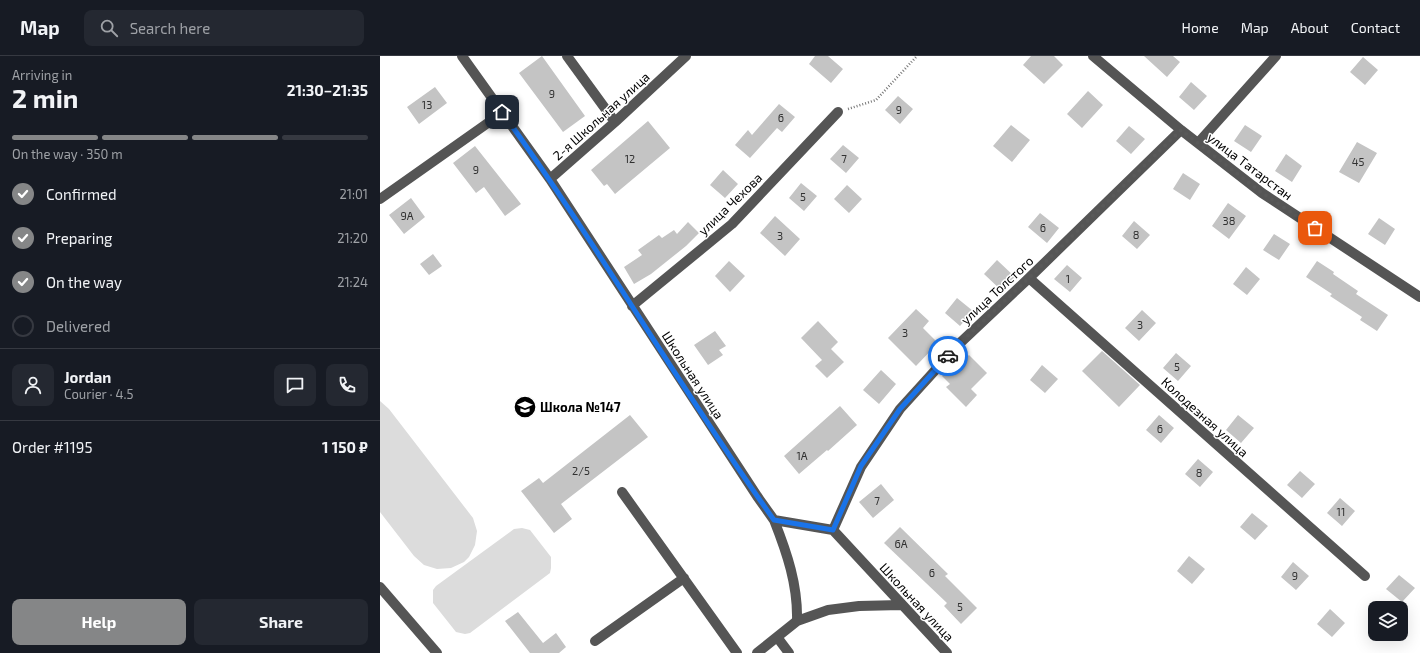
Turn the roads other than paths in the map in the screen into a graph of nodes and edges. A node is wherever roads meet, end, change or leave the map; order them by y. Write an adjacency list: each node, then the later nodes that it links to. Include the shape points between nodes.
1 (462, 56): 6 (street, Школьная улица)
2 (567, 56): 8 (street)
3 (686, 56): 8 (street, 2-я Школьная улица)
4 (1093, 56): 9 (street, улица Татарстан)
5 (1276, 56): 10 (street)
6 (502, 112): 11 (street, Школьная улица); 12 (street)
7 (838, 112): 15 (street, улица Чехова, via 732,224)
8 (614, 122): 11 (street, 2-я Школьная улица)
9 (1181, 130): 10 (street, улица Татарстан); 13 (street, улица Толстого)
10 (1198, 143): 14 (street, улица Татарстан, via 1262,193)
11 (550, 179): 15 (street, Школьная улица)
12 (380, 199)
13 (1029, 278): 18 (street, улица Толстого, via 960,343 900,409 861,466); 19 (street, Колодезная улица)
14 (1420, 297)
15 (632, 306): 17 (street, Школьная улица)
16 (622, 492): 20 (street)
17 (774, 520): 18 (street); 23 (street, Школьная улица, via 793,575 798,603)
18 (833, 530): 22 (street, Школьная улица)
19 (1365, 576)
20 (684, 578): 25 (street); 27 (street)
21 (380, 587): 26 (street)
22 (901, 605): 23 (street, via 828,610); 30 (street, Школьная улица)
23 (797, 621): 24 (street)
24 (778, 637): 28 (street); 29 (street)
25 (595, 641)
26 (433, 652)
27 (738, 653)
28 (757, 653)
29 (789, 653)
30 (947, 653)

